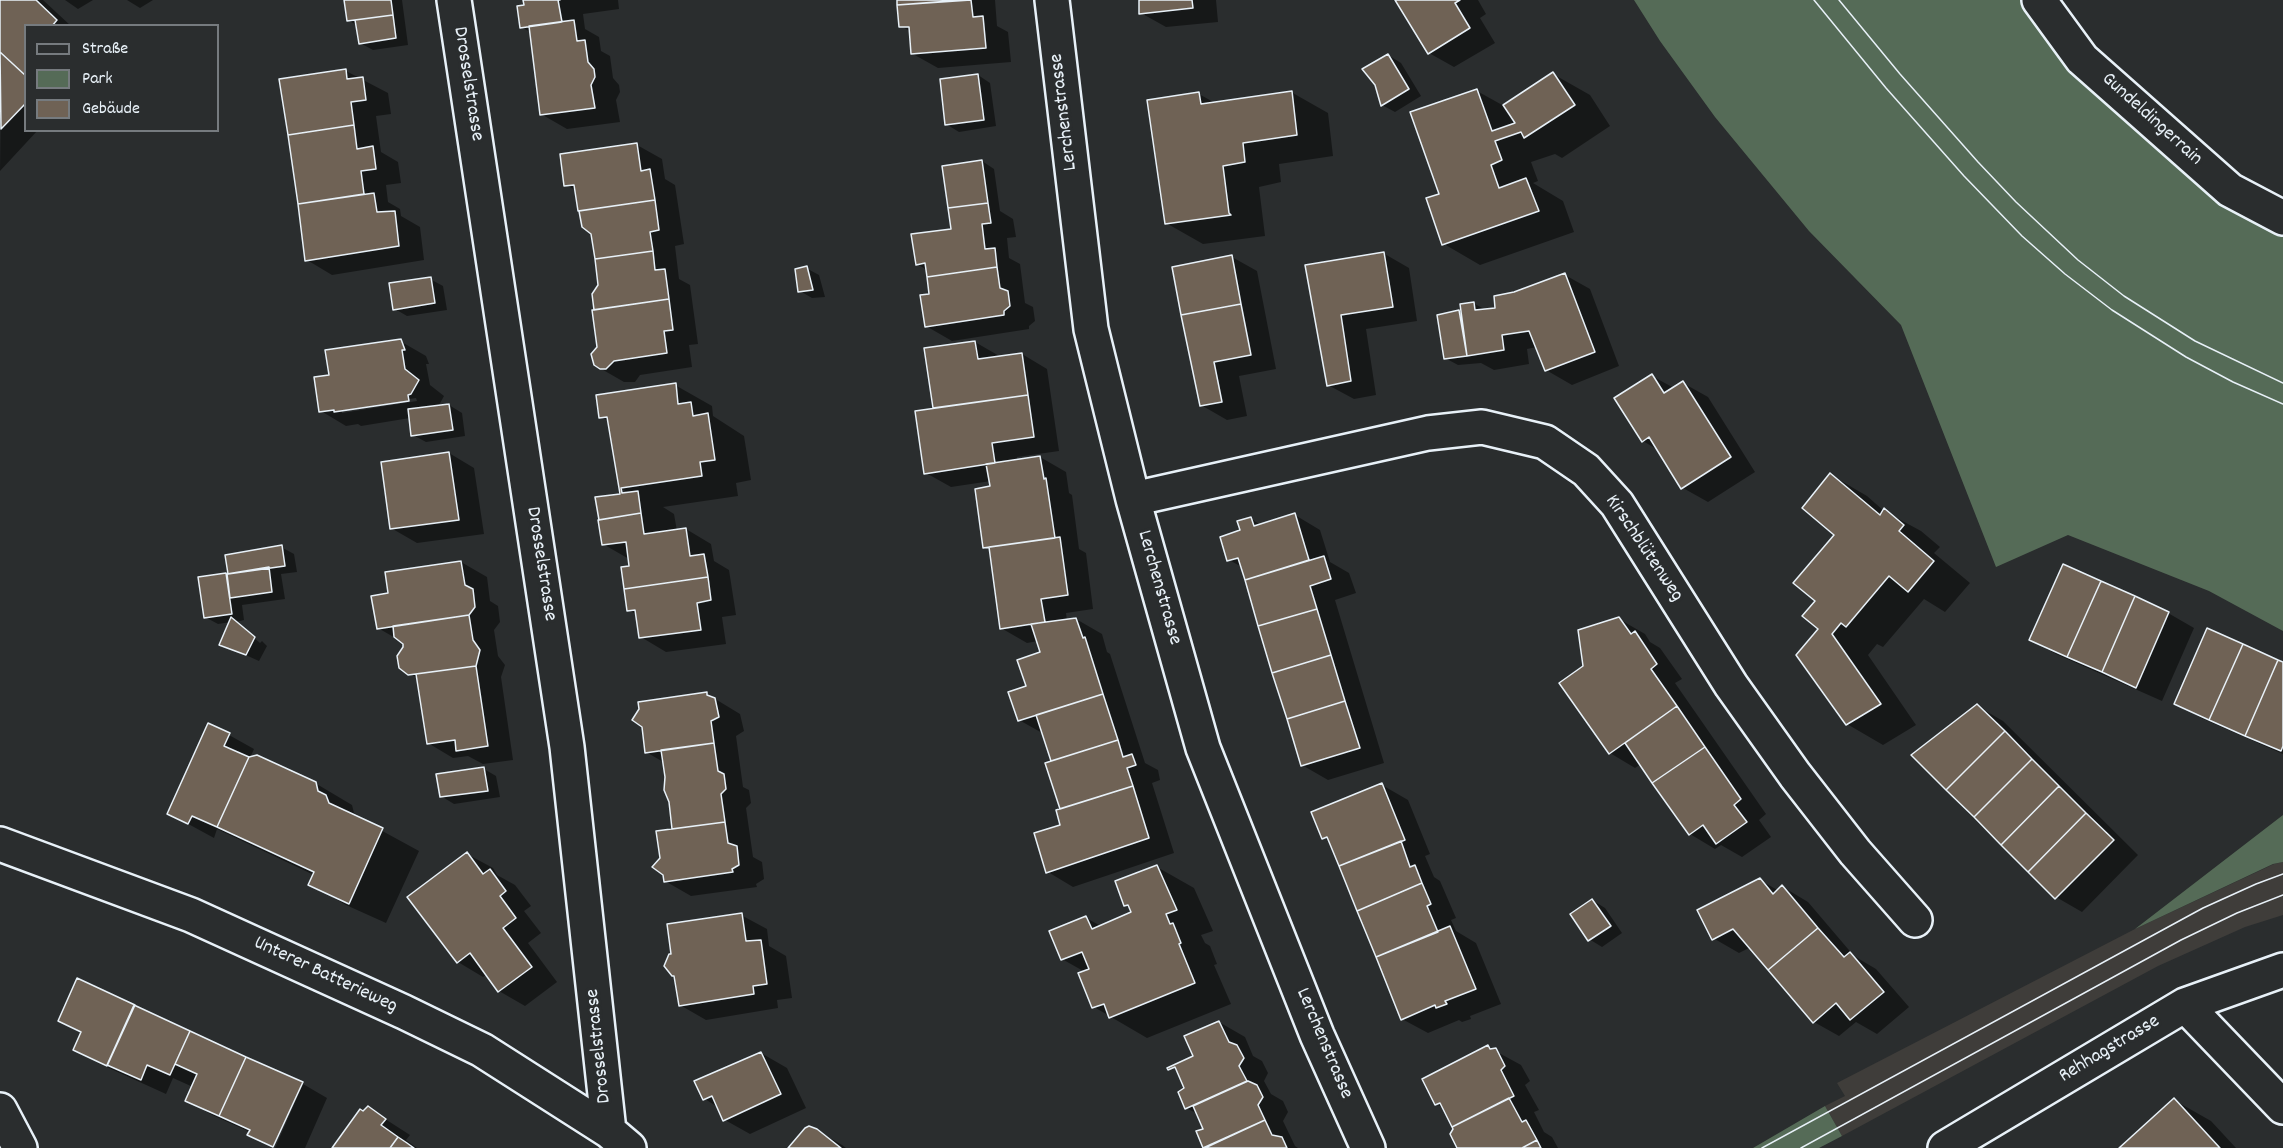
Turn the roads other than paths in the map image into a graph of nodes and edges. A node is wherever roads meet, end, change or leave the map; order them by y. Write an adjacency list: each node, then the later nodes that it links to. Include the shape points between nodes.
1 (454, 0): 12 (street, Drosselstrasse, via 567,747)
2 (1052, 0): 5 (street, Lerchenstrasse, via 1090,329)
3 (2039, 0): 4 (street, Gundeldingerrain, via 2082,59 2230,190)
4 (2283, 218)
5 (1133, 499): 7 (street, Kirschblütenweg, via 1428,433 1482,427 1545,442 1586,470 1617,504 1731,685 1855,852); 14 (street, Lerchenstrasse, via 1203,748 1317,1035)
6 (0, 844): 12 (street, Unterer Batterieweg, via 191,915 404,1012 483,1050)
7 (1915, 920)
8 (2283, 970): 9 (street, Rehhagstrasse)
9 (2185, 1005): 10 (street); 15 (street, Rehhagstrasse)
10 (2283, 1107)
11 (0, 1110): 13 (street)
12 (619, 1139)
13 (20, 1148)
14 (1368, 1148)
15 (1945, 1148)

